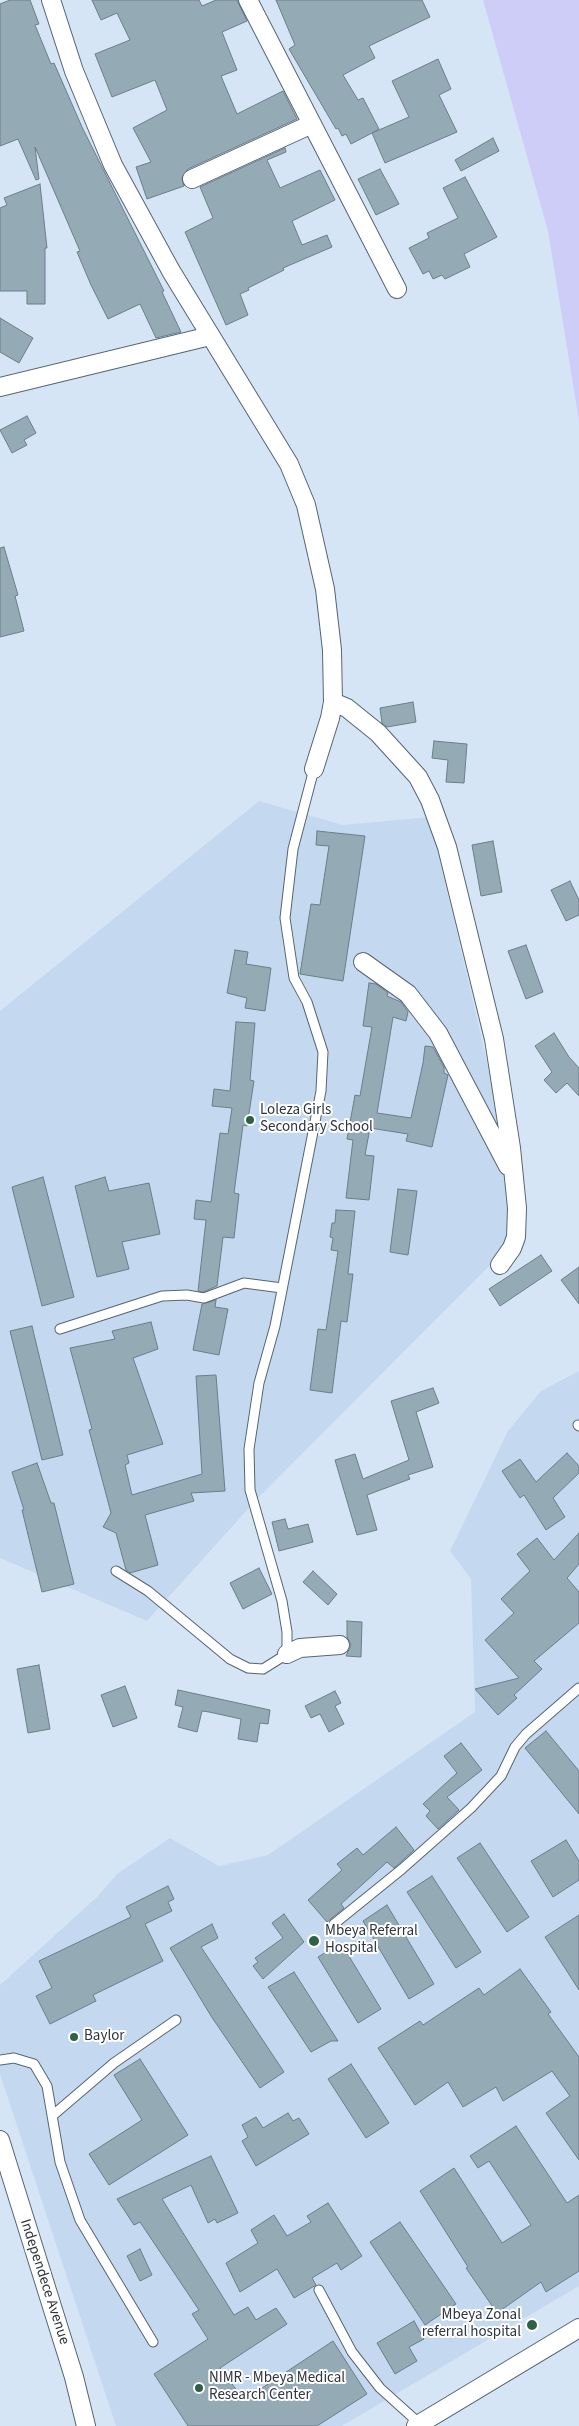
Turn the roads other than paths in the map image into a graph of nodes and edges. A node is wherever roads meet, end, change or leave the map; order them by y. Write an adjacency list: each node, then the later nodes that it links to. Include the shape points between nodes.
1 (51, 0): 6 (street, via 74,71 113,165)
2 (248, 0): 3 (street)
3 (312, 124): 4 (street); 5 (street)
4 (192, 179)
5 (397, 289)
6 (210, 336): 7 (street); 8 (street, via 289,464 306,505 325,590 332,650)
7 (0, 387)
8 (333, 702): 9 (street); 11 (street, via 347,708 390,744 418,777 430,800 447,847 494,1039)
9 (314, 769): 13 (lane, via 293,849 285,918 294,978 308,1002 323,1052 321,1091)
10 (363, 962): 11 (street, via 408,994 438,1033)
11 (513, 1175): 12 (street, via 516,1237)
12 (500, 1265)
13 (282, 1288): 14 (lane, via 244,1283 204,1298 162,1296); 17 (lane, via 259,1384 249,1449 250,1490 282,1601)
14 (60, 1329)
15 (116, 1571): 17 (lane, via 148,1591 230,1659 248,1668 263,1668)
16 (340, 1645): 17 (street, via 300,1648)
17 (287, 1654)
18 (579, 1688): 19 (lane, via 526,1734 515,1747 501,1776 471,1808 402,1870)
19 (334, 1924)
20 (176, 2020): 22 (lane, via 114,2063)
21 (0, 2060): 22 (lane, via 14,2058 34,2064 47,2086)
22 (52, 2116): 26 (lane, via 60,2162 80,2220)
23 (0, 2140): 28 (street, Independece Avenue, via 74,2377)
24 (320, 2290): 27 (lane, via 352,2352 380,2388)
25 (579, 2328): 27 (street)
26 (153, 2342)
27 (418, 2425)
28 (86, 2426)

